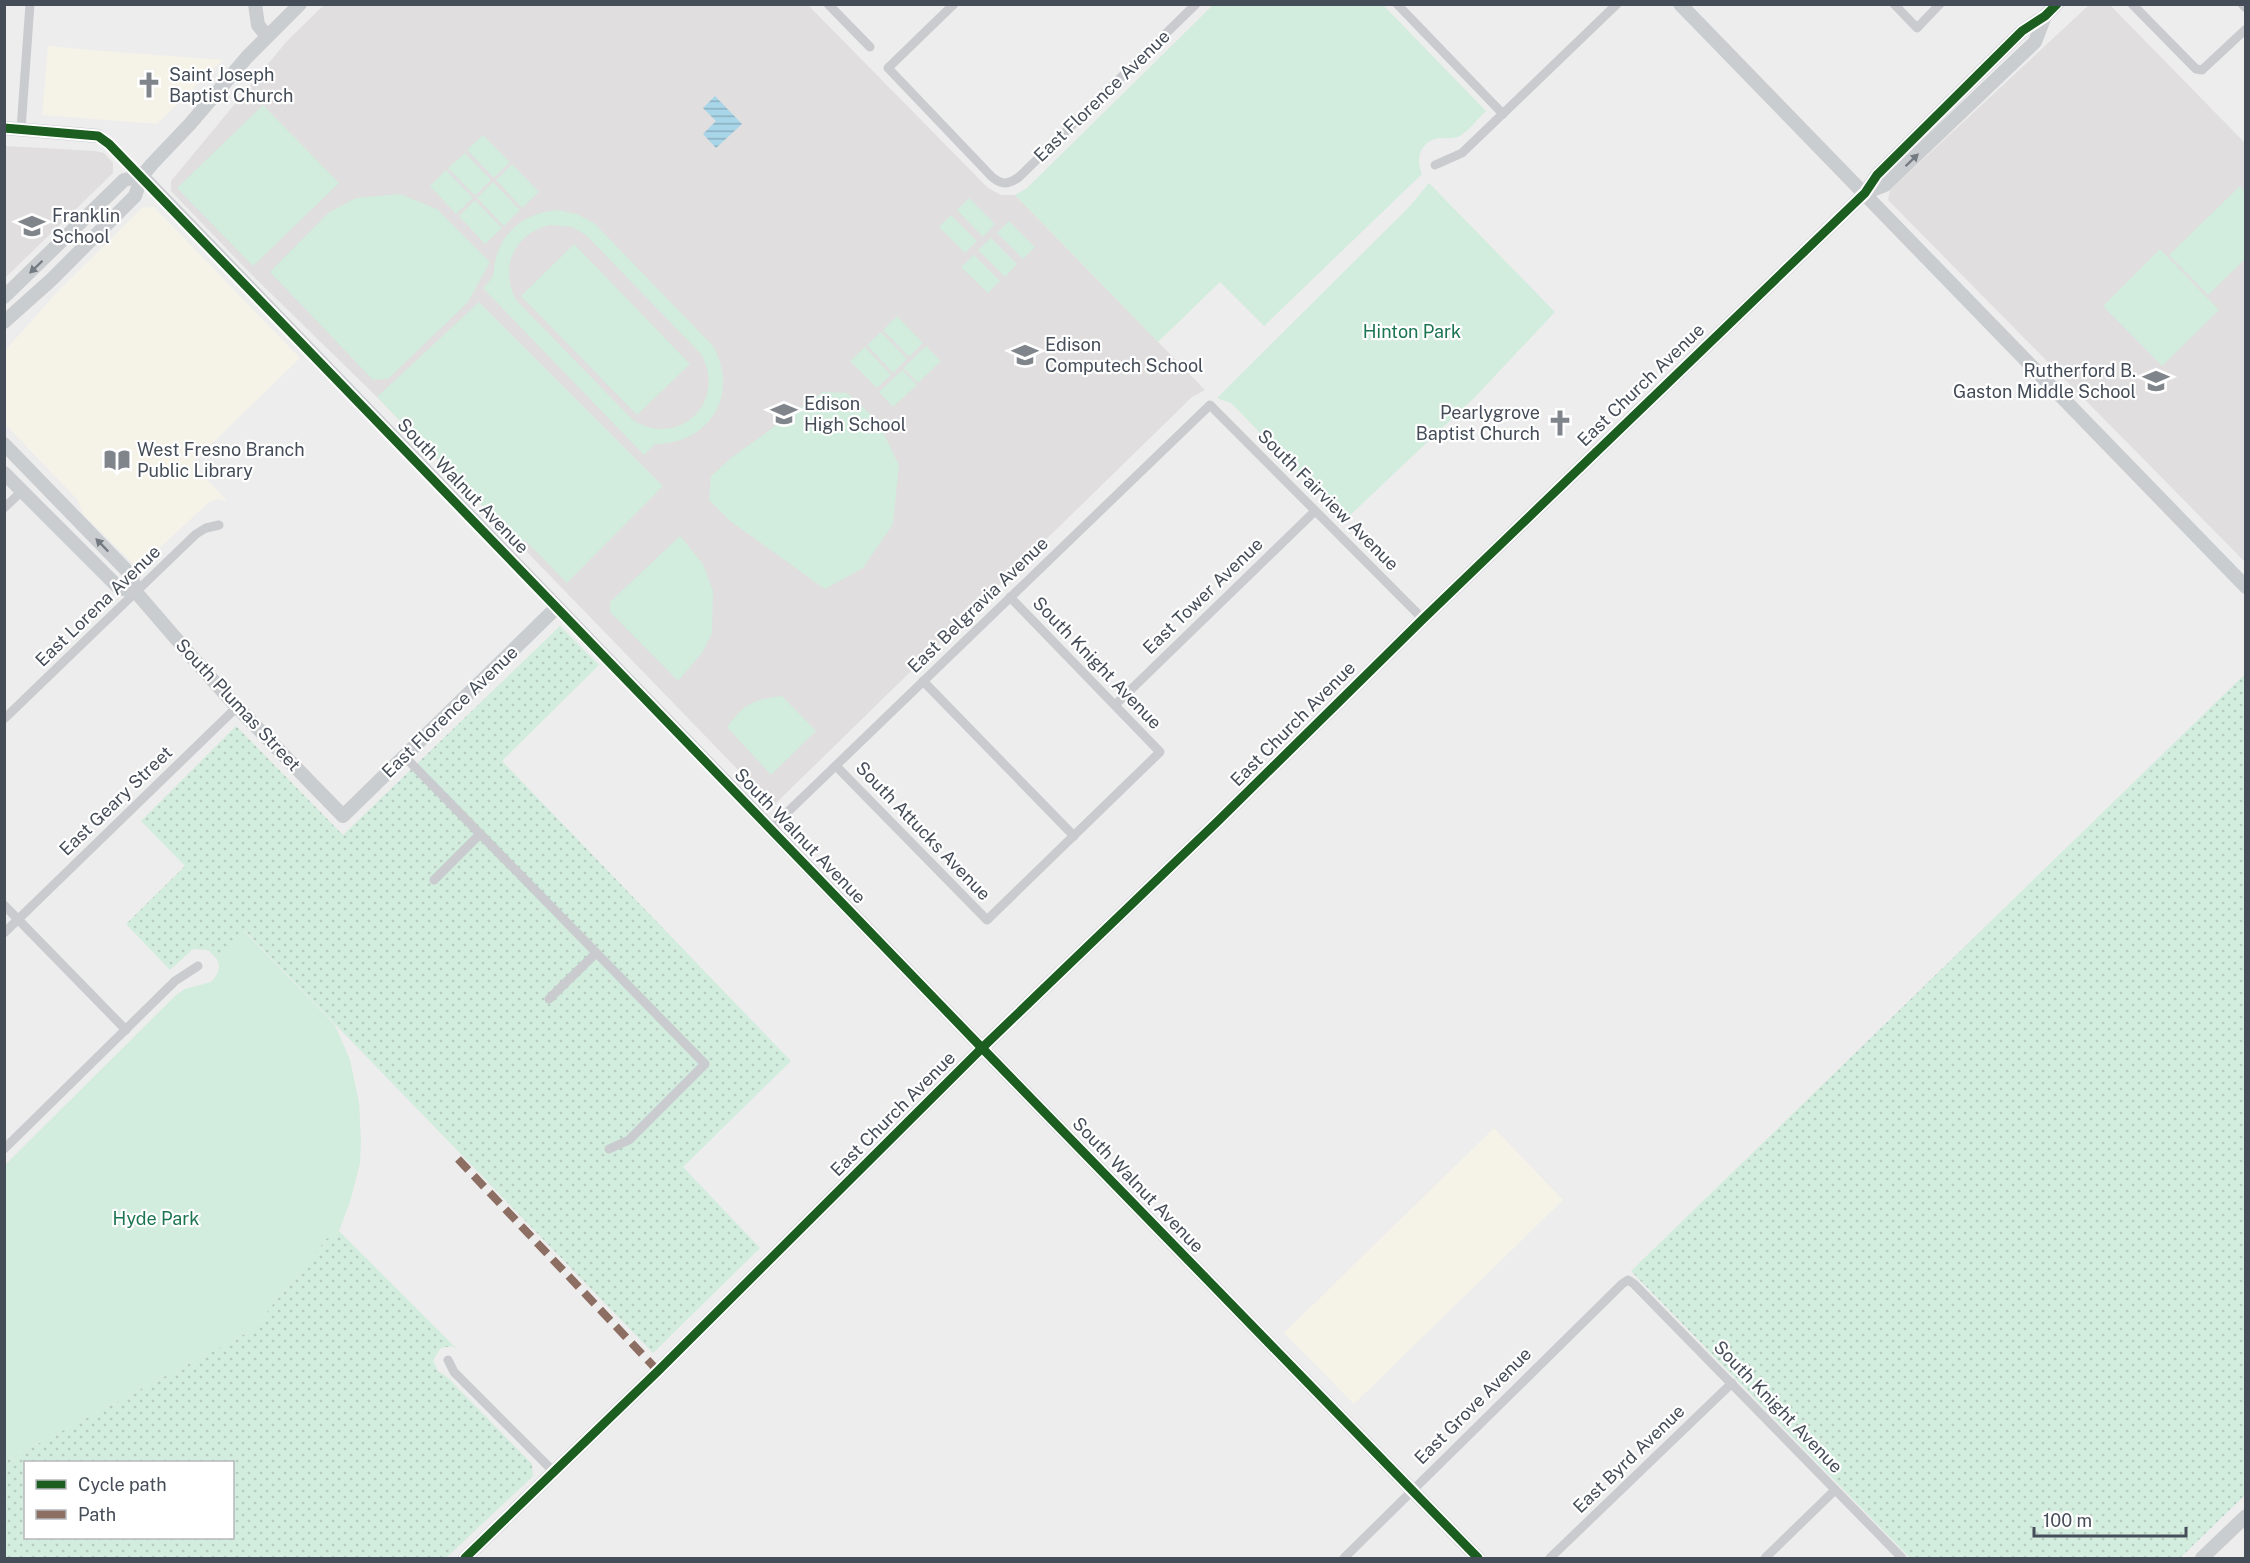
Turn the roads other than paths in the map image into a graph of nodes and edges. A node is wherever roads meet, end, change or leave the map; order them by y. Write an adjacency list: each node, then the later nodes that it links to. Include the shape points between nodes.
1 (30, 4): 21 (street)
2 (255, 4): 17 (street, via 258,25)
3 (300, 4): 17 (street)
4 (828, 4): 18 (street)
5 (954, 4): 6 (street, East Florence Avenue, via 888,68 992,177 1006,184 1019,177)
6 (1196, 4)
7 (1396, 4): 19 (street)
8 (1617, 4): 19 (street)
9 (1680, 4): 25 (street)
10 (1894, 4): 11 (street, via 1917,28)
11 (1940, 4)
12 (2057, 4): 25 (street, East Church Avenue, via 2022,31 1877,175)
13 (2132, 4): 16 (street, via 2196,69 2202,70)
14 (2242, 4): 15 (street)
15 (2246, 8)
16 (2244, 34)
17 (267, 36): 24 (street)
18 (870, 47)
19 (1503, 114): 23 (street, via 1462,153)
20 (4, 128): 21 (street)
21 (21, 129): 22 (street)
22 (98, 136): 24 (street, South Walnut Avenue)
23 (1435, 165)
24 (142, 177): 26 (street, one-way to 26, via 124,180); 27 (street, via 135,196); 38 (street, South Walnut Avenue)
25 (1865, 193): 35 (street); 39 (street, East Church Avenue)
26 (4, 297)
27 (4, 322)
28 (1210, 405): 33 (street, South Fairview Avenue); 37 (street, East Belgravia Avenue)
29 (4, 444): 36 (street, South Plumas Street, one-way to 29, via 132,576)
30 (4, 473): 31 (street, South Plumas Street)
31 (22, 491): 32 (street); 36 (street, South Plumas Street, via 119,588)
32 (4, 508)
33 (1315, 511): 39 (street, South Fairview Avenue); 41 (street, East Tower Avenue)
34 (219, 525): 36 (street, East Lorena Avenue, via 196,534)
35 (2246, 587)
36 (135, 591): 42 (street, South Plumas Street); 43 (street, East Lorena Avenue)
37 (1010, 597): 40 (street, East Belgravia Avenue); 41 (street, South Knight Avenue)
38 (556, 608): 44 (street, East Florence Avenue); 47 (street, South Walnut Avenue)
39 (1422, 619): 58 (street, East Church Avenue)
40 (923, 681): 45 (street, East Belgravia Avenue); 49 (street)
41 (1115, 705): 49 (street, South Knight Avenue, via 1160,752)
42 (237, 707): 46 (street, South Plumas Street); 52 (street, East Geary Street)
43 (4, 719)
44 (405, 756): 46 (street, East Florence Avenue); 48 (street)
45 (836, 766): 47 (street, East Belgravia Avenue); 49 (street, South Attucks Avenue, via 987,920)
46 (343, 816)
47 (770, 829): 58 (street, South Walnut Avenue)
48 (479, 835): 50 (street); 54 (street)
49 (1074, 836)
50 (434, 880)
51 (4, 904): 52 (street)
52 (19, 919): 53 (street, East Geary Street); 57 (street)
53 (4, 933)
54 (596, 953): 56 (street); 60 (street, via 705,1064 629,1140)
55 (198, 966): 57 (street, via 175,981)
56 (549, 999)
57 (126, 1030): 59 (street)
58 (982, 1048): 64 (street, East Church Avenue); 65 (street, South Walnut Avenue)
59 (4, 1149)
60 (609, 1149)
61 (1628, 1280): 63 (street, South Knight Avenue); 65 (street, East Grove Avenue)
62 (448, 1360): 64 (street, via 454,1372)
63 (1732, 1383): 66 (street, South Knight Avenue); 71 (street, East Byrd Avenue)
64 (554, 1472): 68 (street, East Church Avenue)
65 (1412, 1490): 69 (street, East Grove Avenue); 70 (street, South Walnut Avenue)
66 (1835, 1490): 72 (street); 73 (street, South Knight Avenue)
67 (2246, 1516): 74 (street)
68 (465, 1558)
69 (1344, 1558)
70 (1478, 1558)
71 (1550, 1558)
72 (1765, 1558)
73 (1902, 1558)
74 (2202, 1558)

